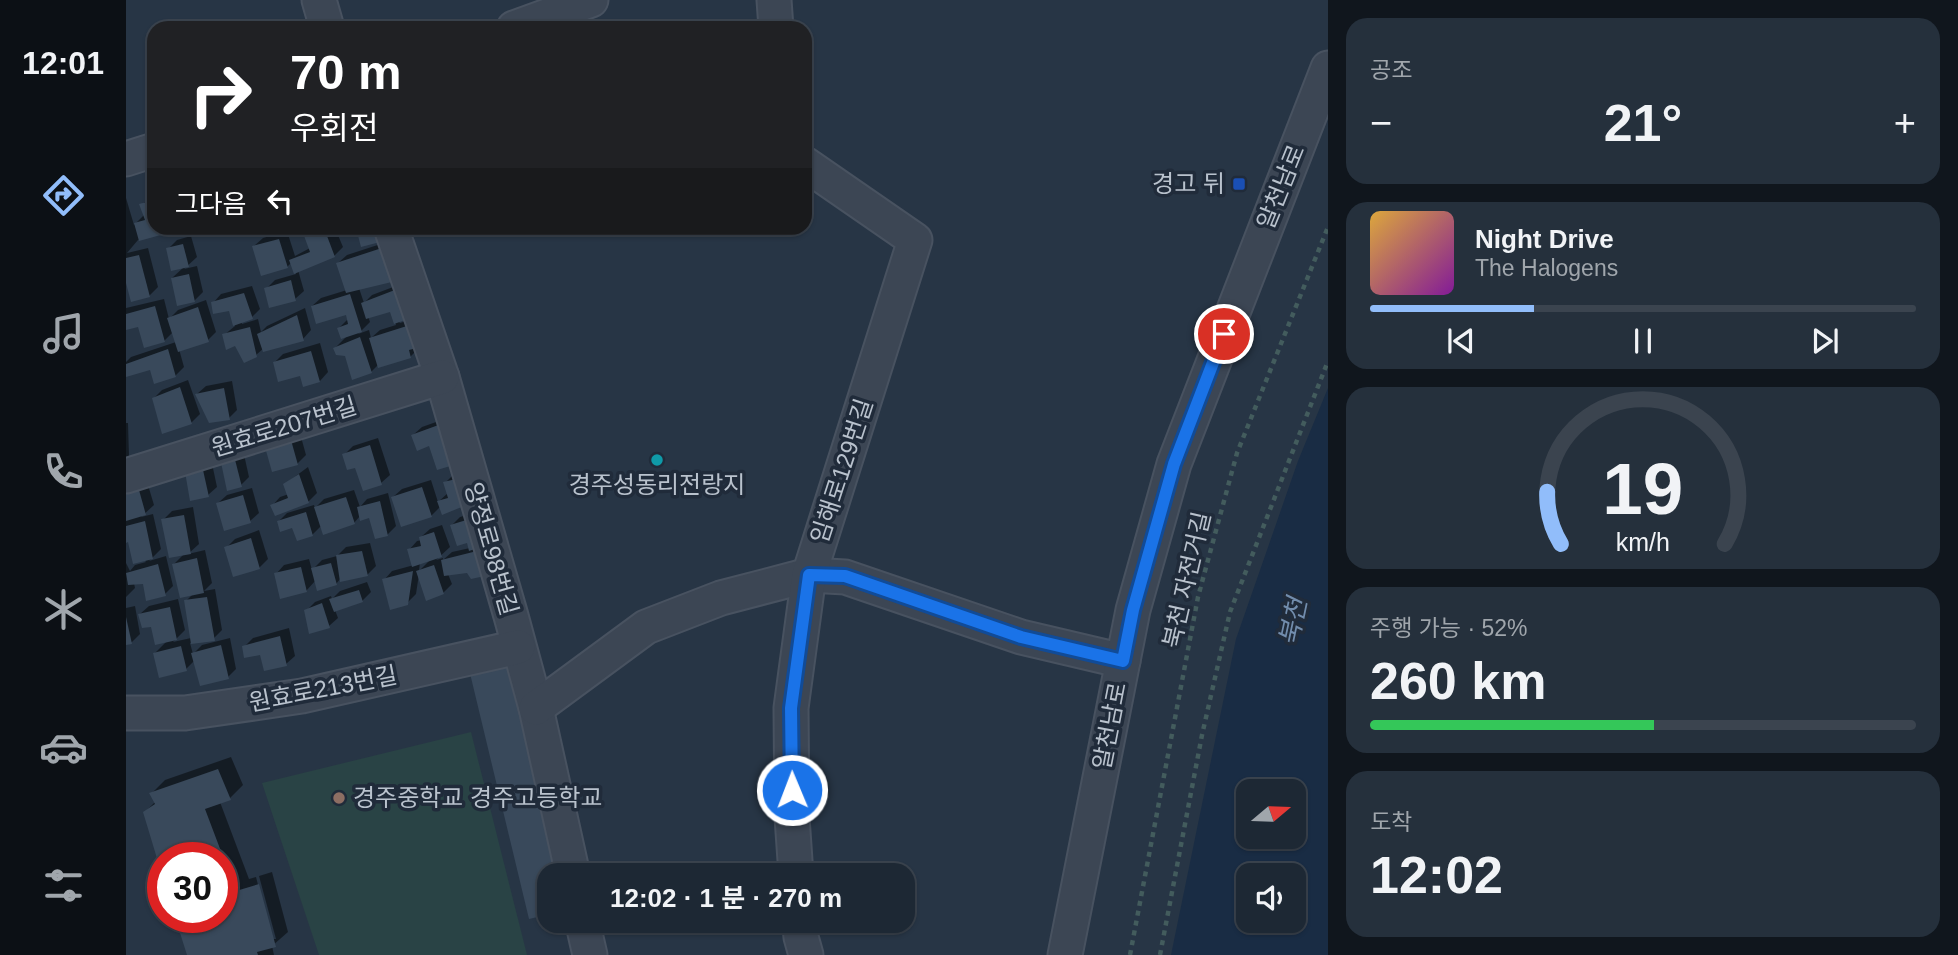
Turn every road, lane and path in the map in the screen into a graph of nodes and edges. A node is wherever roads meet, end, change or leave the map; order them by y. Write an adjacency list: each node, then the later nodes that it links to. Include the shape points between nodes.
1 (318, 0): 4 (street)
2 (591, 0): 5 (street)
3 (774, 0): 6 (street)
4 (325, 21)
5 (533, 21)
6 (776, 21)
7 (1328, 68): 18 (street, 알천남로, via 1174,464)
8 (147, 152): 9 (street)
9 (126, 159)
10 (812, 169): 16 (street, 임해로129번길, via 915,240)
11 (1328, 227): 28 (path, 북천 자전거길, via 1237,453 1198,597)
12 (393, 235): 14 (street, 양정로98번길)
13 (1328, 361): 29 (path, via 1230,612)
14 (442, 377): 15 (street, 원효로207번길); 17 (street, 양정로98번길)
15 (126, 476)
16 (809, 575): 18 (street, via 845,576 1021,637); 19 (street, via 722,598 646,627); 22 (street, 임해로129번길, via 791,708)
17 (518, 647): 19 (street, 양정로98번길); 20 (street, 원효로213번길, via 302,696 185,713)
18 (1123, 661): 27 (street, 알천남로)
19 (536, 708): 21 (street, 양정로98번길)
20 (126, 713)
21 (570, 863)
22 (795, 863)
23 (585, 933): 25 (street)
24 (800, 933): 26 (street)
25 (590, 955)
26 (806, 955)
27 (1065, 955)
28 (1130, 955)
29 (1160, 955)

